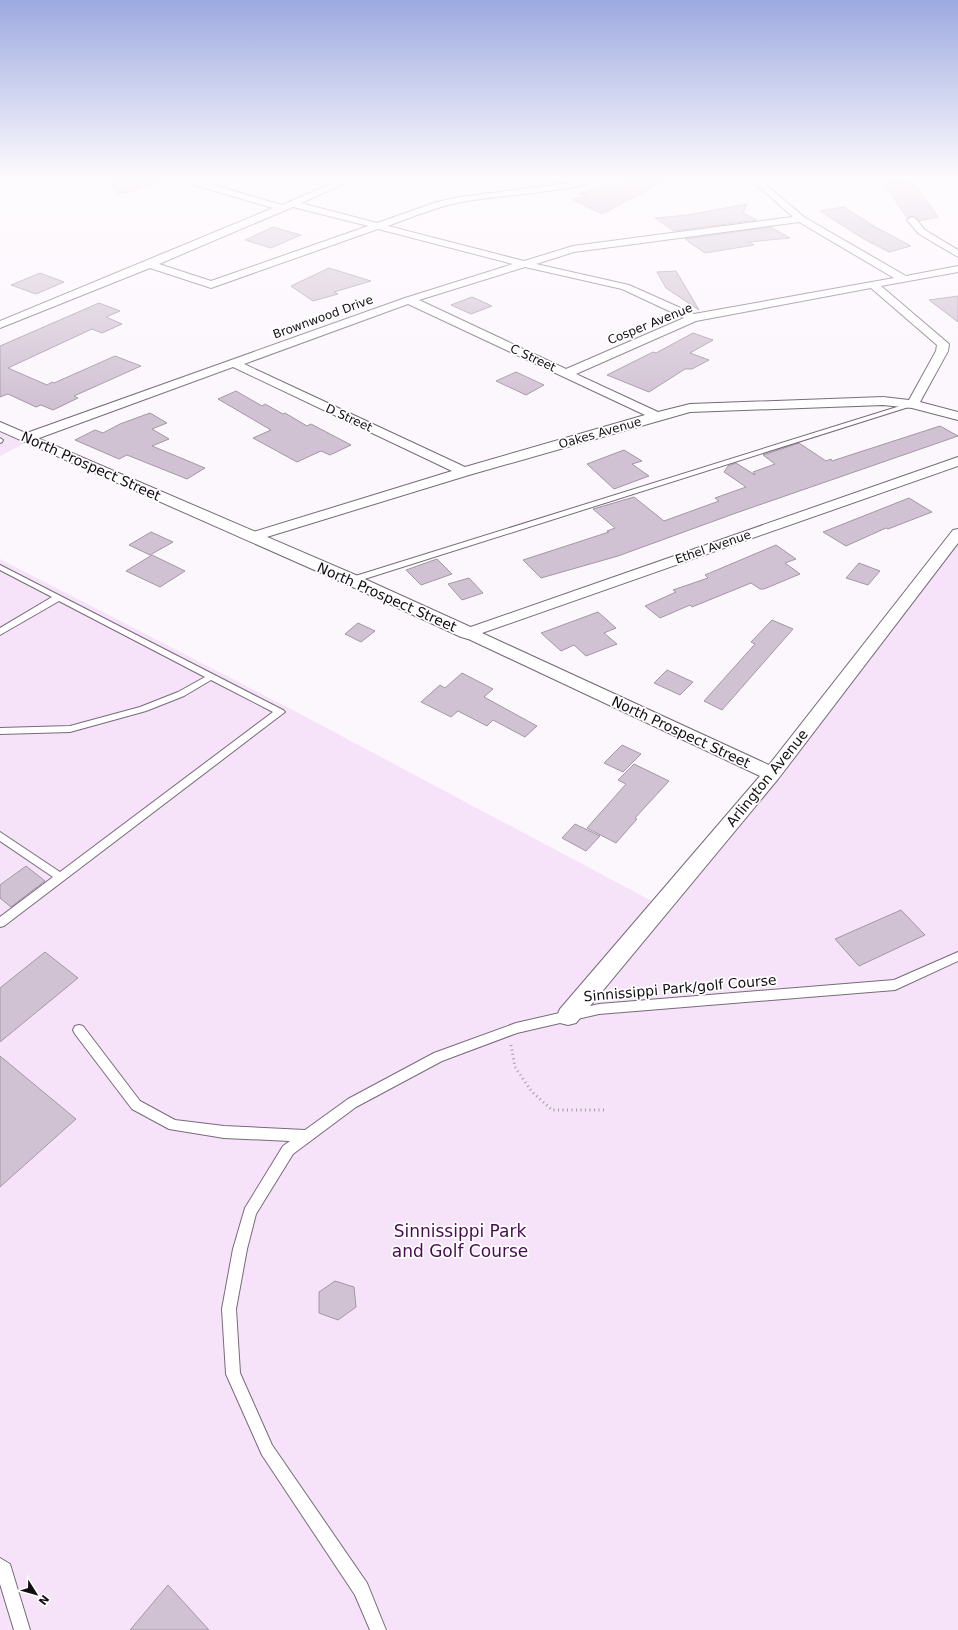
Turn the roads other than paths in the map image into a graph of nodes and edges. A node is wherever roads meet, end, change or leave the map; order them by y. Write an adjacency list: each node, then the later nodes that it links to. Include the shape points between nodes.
1 (178, 252): 6 (street)
2 (302, 252): 6 (street, via 211,284)
3 (478, 252): 7 (street)
4 (563, 252): 7 (street, Brownwood Drive)
5 (858, 252): 9 (street)
6 (150, 264): 13 (street)
7 (524, 264): 11 (street, Brownwood Drive); 12 (street, via 625,287)
8 (958, 269): 9 (street, Cosper Avenue)
9 (904, 279): 10 (street, Cosper Avenue)
10 (873, 285): 12 (street, Cosper Avenue); 16 (street, via 943,344 942,351)
11 (409, 300): 14 (street, Brownwood Drive); 15 (street, C Street)
12 (693, 318): 15 (street, Cosper Avenue)
13 (0, 325)
14 (234, 363): 20 (street, Brownwood Drive); 22 (street, D Street)
15 (567, 373): 17 (street, C Street)
16 (913, 404): 17 (street, Oakes Avenue, via 883,401 690,408); 18 (street, Oakes Avenue); 26 (lane)
17 (657, 416): 22 (street, Oakes Avenue)
18 (958, 416)
19 (0, 426): 20 (street, North Prospect Street)
20 (26, 438): 24 (street, North Prospect Street)
21 (958, 461): 29 (street, Ethel Avenue)
22 (464, 472): 24 (street, Oakes Avenue)
23 (958, 533): 32 (street, Arlington Avenue)
24 (252, 537): 26 (street, North Prospect Street)
25 (0, 567): 27 (lane)
26 (352, 580): 29 (street, North Prospect Street)
27 (59, 597): 28 (lane); 30 (lane)
28 (0, 632)
29 (468, 633): 32 (street, North Prospect Street)
30 (212, 676): 31 (lane, via 181,694 143,709 70,729); 34 (lane, via 280,712)
31 (0, 731)
32 (772, 774): 37 (street, Arlington Avenue)
33 (0, 836): 34 (lane)
34 (60, 877): 35 (lane)
35 (0, 923)
36 (958, 956): 37 (lane, Sinnissippi Park/golf Course, via 895,985 599,1010)
37 (568, 1016): 39 (lane, Sinnissippi Park/golf Course, via 509,1031 438,1058 352,1103)
38 (79, 1030): 39 (lane, via 136,1105 173,1125 224,1132)
39 (307, 1136): 42 (lane, Sinnissippi Park/golf Course, via 288,1150 250,1212 240,1249 230,1309 233,1374 267,1450 361,1589)
40 (0, 1566): 41 (lane, via 4,1570)
41 (22, 1630)
42 (378, 1630)

